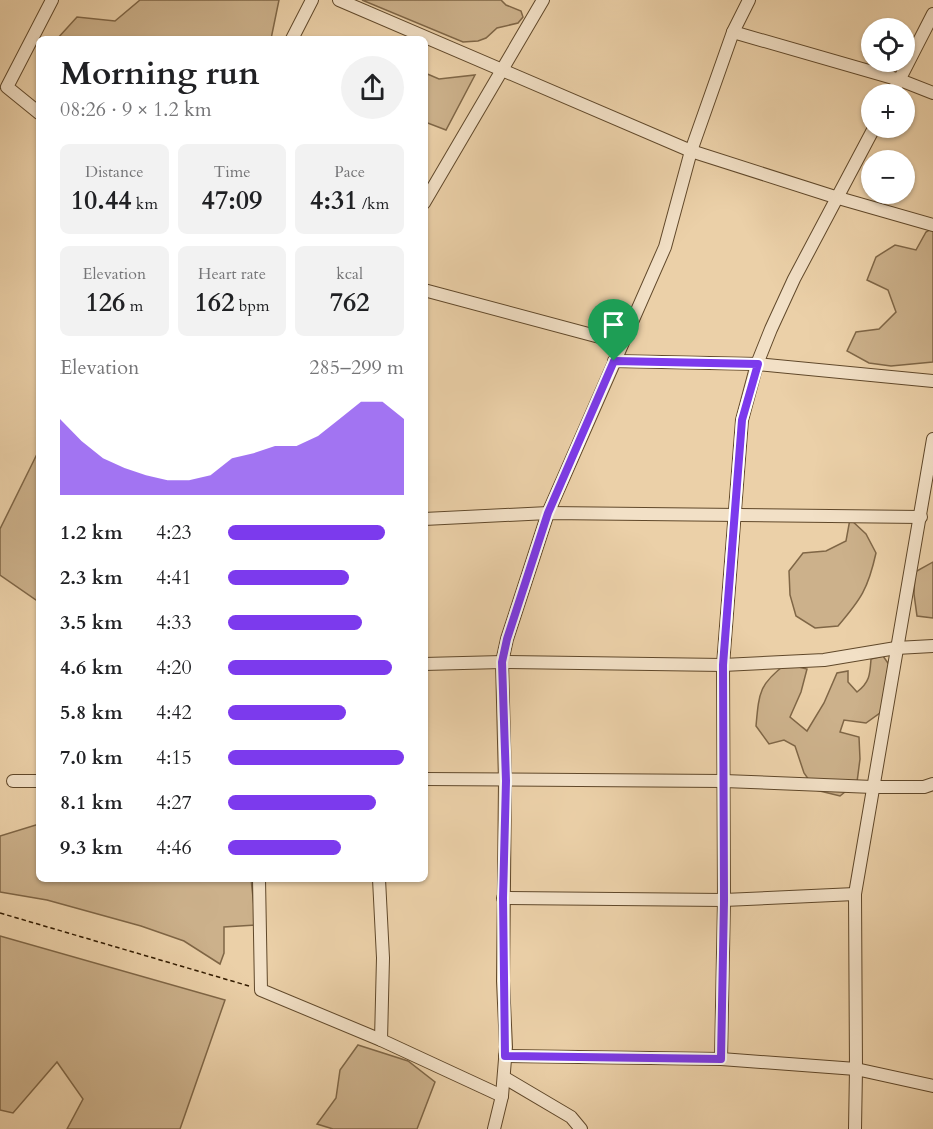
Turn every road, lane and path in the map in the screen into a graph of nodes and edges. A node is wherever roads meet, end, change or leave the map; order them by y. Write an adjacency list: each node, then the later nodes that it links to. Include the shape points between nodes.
1 (52, 0): 15 (street, via 7,87)
2 (312, 0): 8 (street)
3 (339, 0): 9 (street)
4 (543, 0): 11 (street)
5 (749, 0): 7 (street)
6 (933, 14): 12 (street)
7 (733, 32): 12 (street); 17 (street)
8 (294, 36)
9 (422, 36)
10 (428, 38): 11 (street)
11 (501, 70): 17 (street); 18 (street)
12 (900, 80): 13 (street); 14 (street)
13 (898, 84)
14 (933, 93)
15 (36, 110)
16 (868, 138): 19 (street)
17 (691, 150): 19 (street); 22 (street, via 665,247)
18 (428, 196)
19 (835, 197): 20 (street); 24 (street)
20 (933, 225)
21 (428, 291): 22 (street)
22 (622, 343): 23 (street)
23 (614, 361): 24 (street); 27 (street)
24 (758, 364): 25 (street); 28 (street, via 742,420)
25 (933, 381)
26 (933, 439): 29 (street)
27 (548, 513): 28 (street); 30 (street); 33 (street)
28 (735, 513): 29 (street); 35 (street)
29 (921, 517): 32 (street)
30 (428, 519)
31 (933, 646): 32 (street)
32 (896, 648): 35 (street, via 824,660); 42 (street)
33 (502, 662): 34 (street); 35 (street); 39 (street)
34 (428, 664)
35 (723, 665): 40 (street)
36 (428, 779): 39 (street)
37 (13, 781): 38 (street)
38 (36, 781)
39 (506, 781): 40 (street); 46 (street)
40 (724, 781): 42 (street); 47 (street)
41 (933, 784): 42 (street)
42 (873, 787): 45 (street)
43 (259, 882): 49 (street)
44 (379, 882): 50 (street)
45 (855, 894): 47 (street); 53 (street)
46 (503, 898): 47 (street); 51 (street)
47 (724, 900): 52 (street)
48 (0, 913): 49 (path)
49 (261, 990): 50 (street)
50 (381, 1040): 56 (street)
51 (505, 1056): 52 (street); 54 (street)
52 (721, 1059): 53 (street)
53 (856, 1069): 55 (street); 59 (street)
54 (505, 1078): 56 (street); 58 (street, via 571,1117)
55 (933, 1086)
56 (502, 1096): 57 (street)
57 (494, 1129)
58 (581, 1129)
59 (855, 1129)

